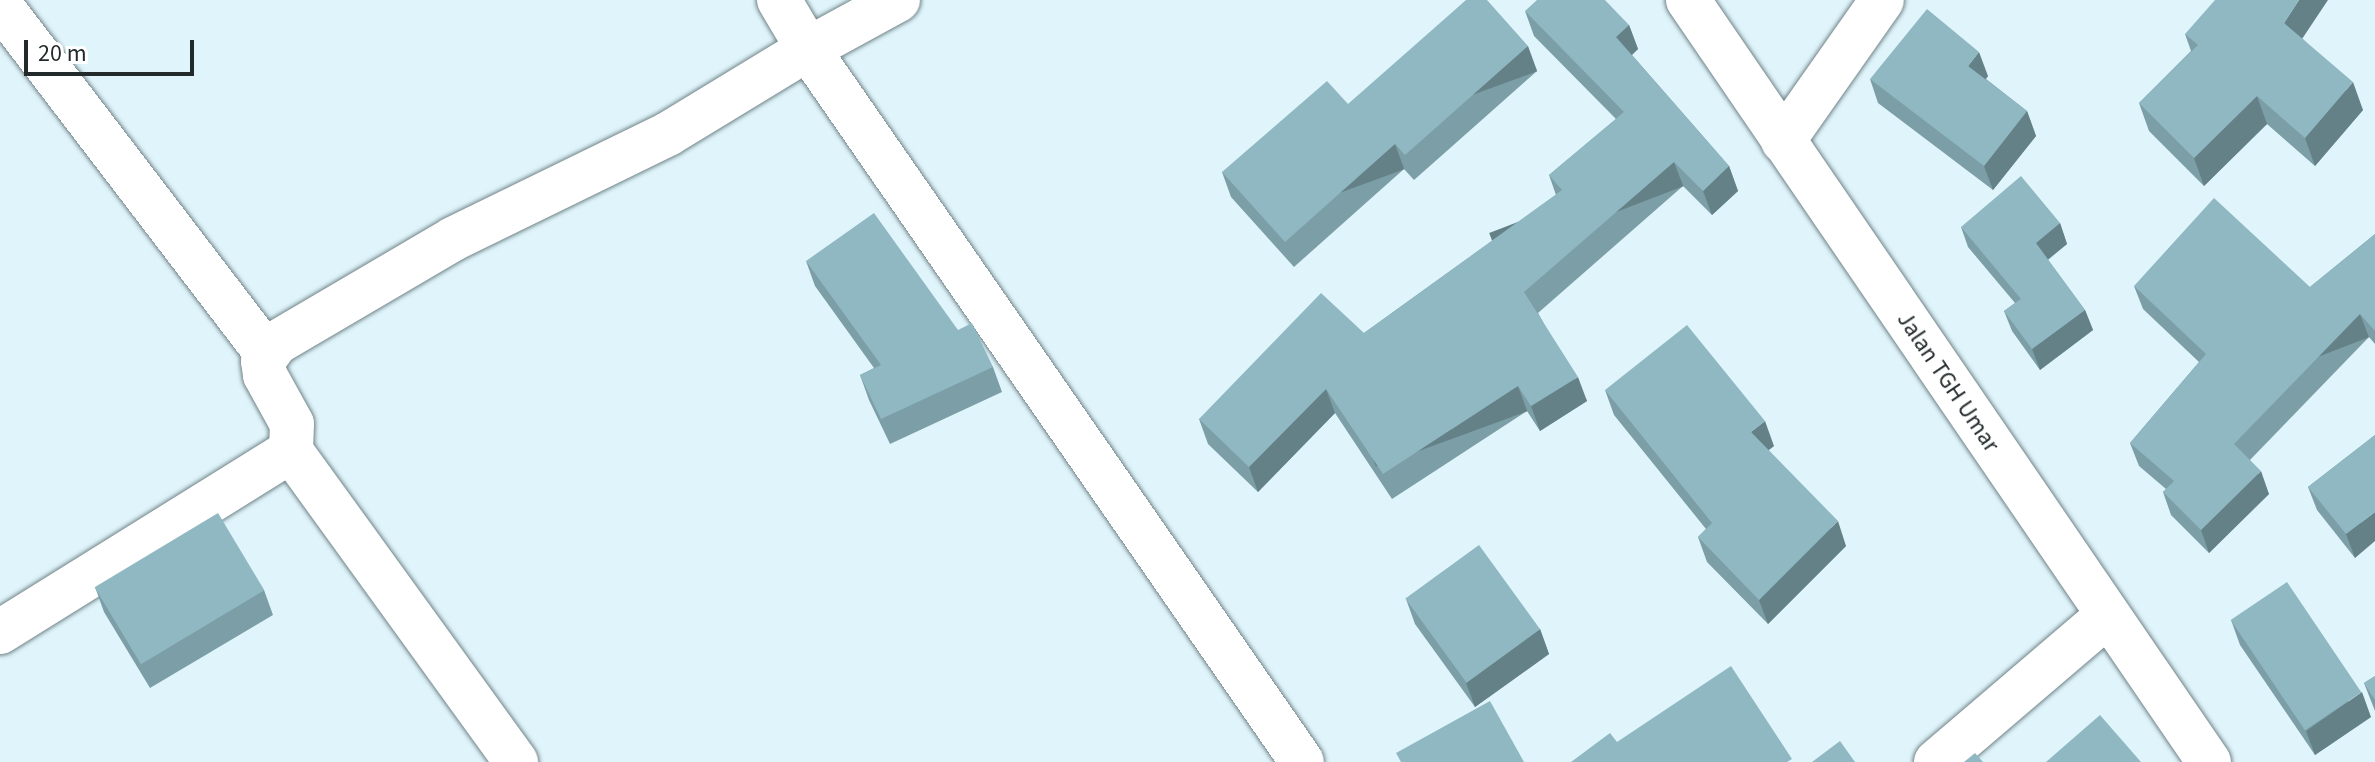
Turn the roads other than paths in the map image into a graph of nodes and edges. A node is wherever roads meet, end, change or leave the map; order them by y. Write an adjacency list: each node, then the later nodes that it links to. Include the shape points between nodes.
1 (779, 0): 6 (street)
2 (898, 0): 6 (street)
3 (1688, 0): 7 (street, Jalan TGH Umar)
4 (1882, 0): 7 (street)
5 (0, 5): 8 (street)
6 (808, 49): 8 (street, via 668,134 453,239); 13 (street)
7 (1783, 141): 10 (street, Jalan TGH Umar)
8 (266, 353): 9 (street, via 265,375 292,424)
9 (291, 451): 11 (street); 12 (street)
10 (2108, 615): 14 (street); 15 (street, Jalan TGH Umar)
11 (0, 632)
12 (516, 762)
13 (1302, 762)
14 (1936, 762)
15 (2209, 762)

